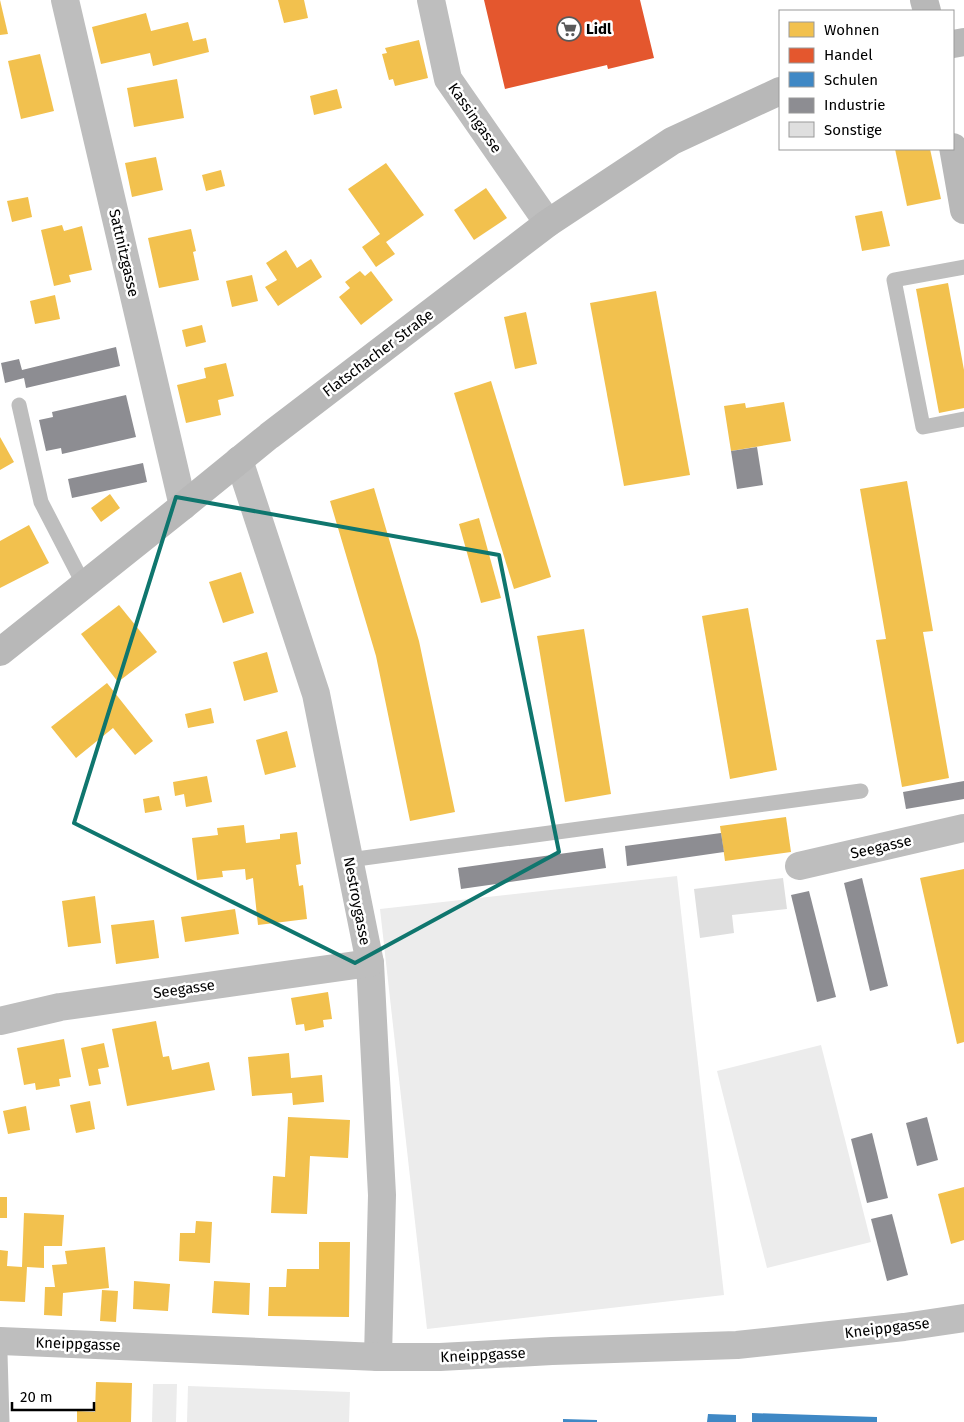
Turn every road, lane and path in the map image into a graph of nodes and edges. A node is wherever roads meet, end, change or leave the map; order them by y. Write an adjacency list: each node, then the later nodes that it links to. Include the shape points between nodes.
1 (65, 0): 11 (street, Sattnitzgasse)
2 (430, 0): 6 (street, Kassingasse, via 448,79)
3 (779, 91): 6 (street, Flatschacher Straße, via 672,141)
4 (954, 150): 5 (street)
5 (964, 210)
6 (548, 223): 10 (street, Flatschacher Straße)
7 (964, 267): 9 (lane, via 894,280 922,427)
8 (19, 405): 12 (lane, via 41,502)
9 (964, 419)
10 (239, 460): 11 (street, Flatschacher Straße); 16 (street, Nestroygasse, via 316,694)
11 (183, 506): 12 (street, Flatschacher Straße)
12 (84, 585): 13 (street, Flatschacher Straße)
13 (0, 652)
14 (861, 791): 16 (lane)
15 (964, 828): 17 (street, Seegasse)
16 (349, 860): 18 (street, Nestroygasse)
17 (798, 866)
18 (370, 962): 19 (street, Seegasse, via 60,1007); 23 (street, Nestroygasse, via 382,1195)
19 (0, 1021)
20 (964, 1318): 23 (street, Kneippgasse, via 736,1345)
21 (0, 1341): 23 (street, Kneippgasse)
22 (0, 1354): 24 (lane)
23 (378, 1357)
24 (2, 1422)

